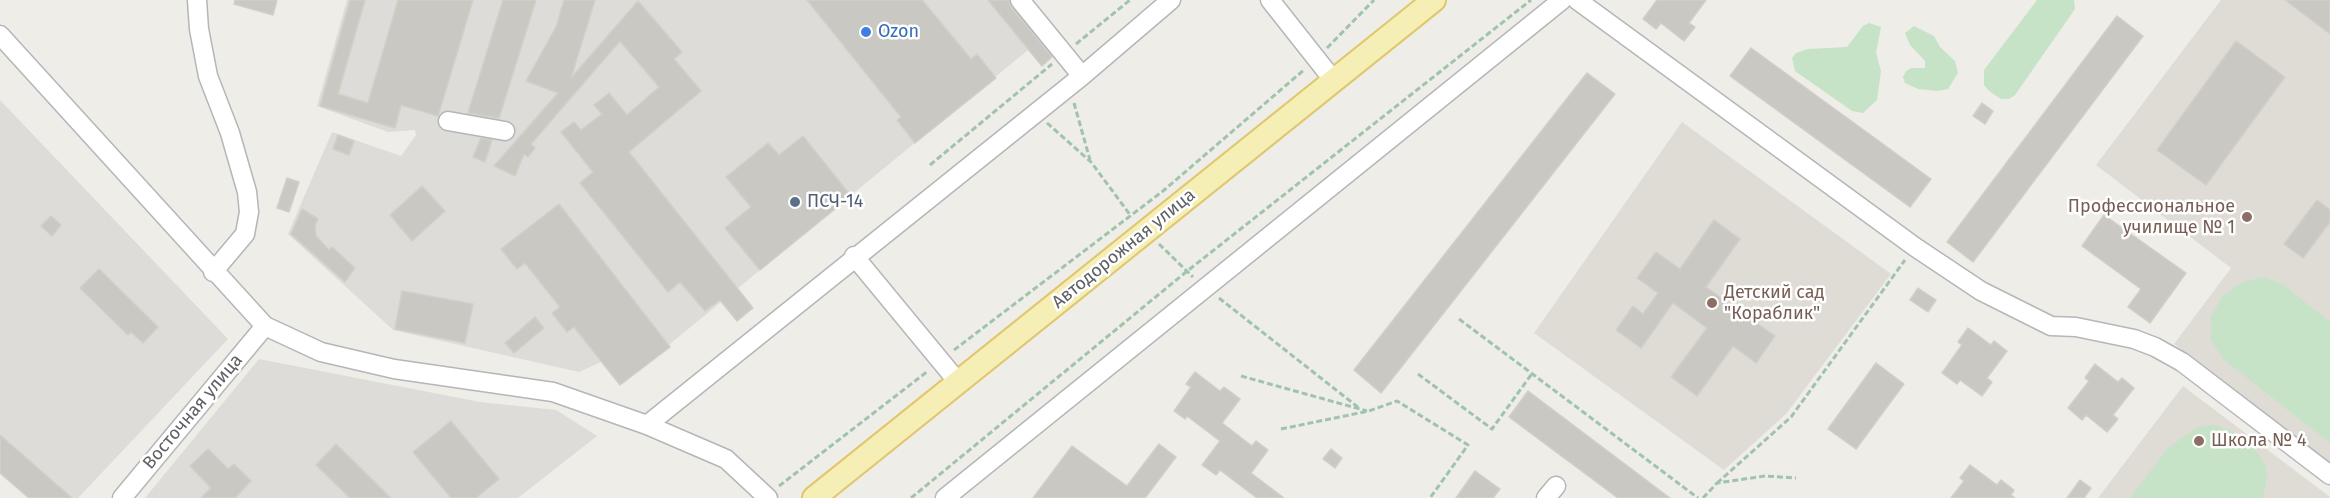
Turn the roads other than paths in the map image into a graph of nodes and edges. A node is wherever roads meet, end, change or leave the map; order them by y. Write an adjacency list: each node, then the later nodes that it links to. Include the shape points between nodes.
1 (197, 0): 14 (street, via 208,76 247,192 249,212 245,234)
2 (1020, 0): 9 (street, via 1064,54)
3 (1172, 0): 9 (street)
4 (1270, 0): 10 (street)
5 (1434, 0): 10 (main road, Автодорожная улица)
6 (1562, 0): 22 (street)
7 (1578, 0): 18 (street, via 1981,291 2051,326 2076,327 2155,346 2182,362)
8 (0, 35): 14 (street)
9 (1076, 81): 13 (street)
10 (1334, 81): 16 (main road, Автодорожная улица, via 1138,223)
11 (448, 121): 12 (street)
12 (505, 131)
13 (854, 256): 16 (street); 17 (street)
14 (213, 272): 15 (street)
15 (265, 326): 17 (street, via 321,352 394,369 553,392); 20 (street, Восточная улица)
16 (958, 382): 21 (main road, Автодорожная улица)
17 (647, 425): 19 (street, via 726,459)
18 (2330, 475)
19 (767, 497)
20 (122, 498)
21 (814, 498)
22 (945, 498)
23 (1530, 498): 24 (street, via 1533,494)
24 (1539, 498)

